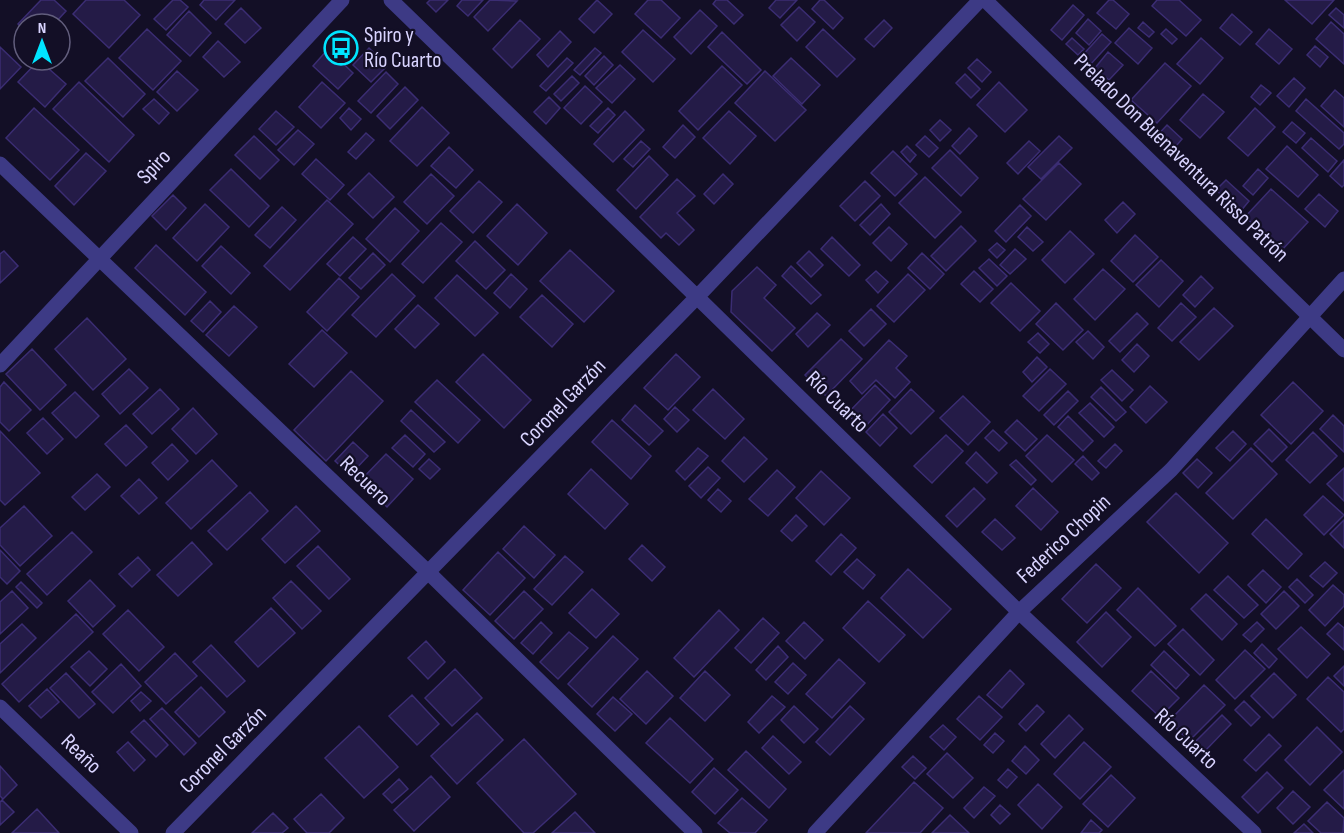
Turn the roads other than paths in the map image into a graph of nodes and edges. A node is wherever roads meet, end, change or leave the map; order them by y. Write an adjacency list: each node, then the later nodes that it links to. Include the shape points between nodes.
1 (342, 0): 6 (street, Spiro)
2 (391, 0): 8 (street, Río Cuarto)
3 (980, 0): 8 (street, Coronel Garzón)
4 (985, 0): 9 (street, Prelado Don Buenaventura Risso Patrón)
5 (0, 164): 6 (street, Recuero)
6 (99, 258): 11 (street, Spiro); 12 (street, Recuero)
7 (1344, 279): 9 (street, Federico Chopin)
8 (698, 297): 12 (street, Coronel Garzón); 13 (street, Río Cuarto)
9 (1310, 315): 10 (street, Prelado Don Buenaventura Risso Patrón); 13 (street, Federico Chopin, via 1170,470)
10 (1344, 350)
11 (0, 365)
12 (429, 573): 16 (street, Coronel Garzón); 17 (street, Recuero)
13 (1019, 612): 18 (street, Federico Chopin); 19 (street, Río Cuarto)
14 (0, 707): 15 (street, Reaño)
15 (131, 833)
16 (173, 833)
17 (695, 833)
18 (815, 833)
19 (1254, 833)

